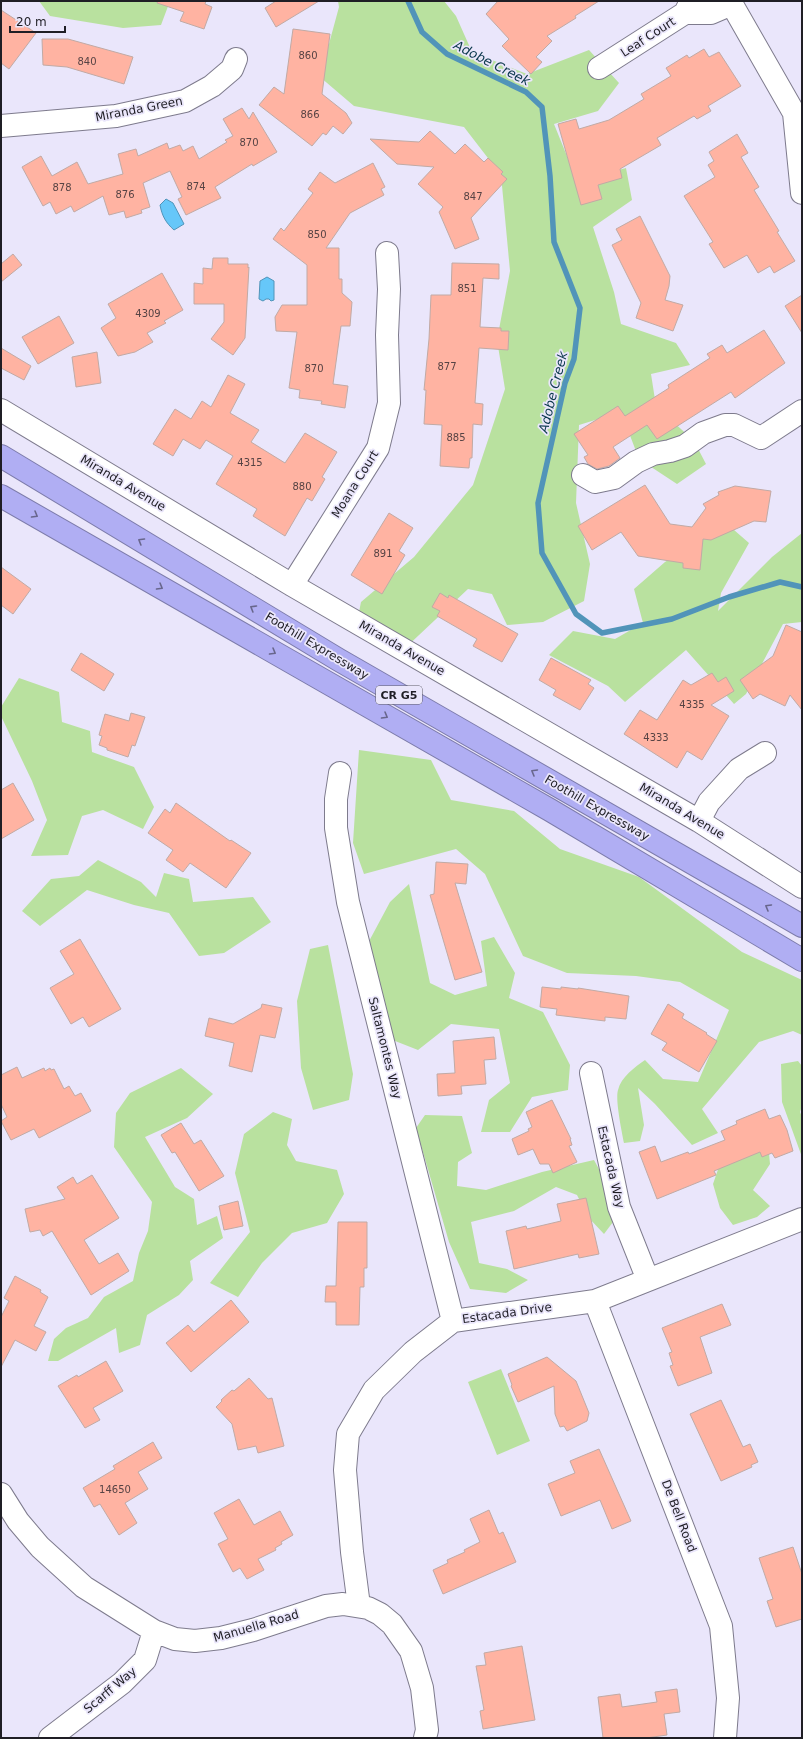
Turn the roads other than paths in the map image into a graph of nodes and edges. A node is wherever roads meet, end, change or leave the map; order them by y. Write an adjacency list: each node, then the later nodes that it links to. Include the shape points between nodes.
1 (731, 2): 2 (street, via 711,13); 6 (street, via 794,113)
2 (688, 7): 4 (street, Leaf Court)
3 (236, 58): 5 (street, Miranda Green, via 232,69 212,86 185,101 116,116)
4 (599, 68)
5 (1, 126)
6 (802, 193)
7 (387, 253): 13 (street, Moana Court, via 389,403 378,448)
8 (1, 410): 13 (street, Miranda Avenue)
9 (802, 412): 11 (street, via 761,438 734,425 725,425 703,433 685,446 636,462 614,478 595,482)
10 (1, 456): 18 (highway, Foothill Expressway / CR G5, one-way to 10, via 340,660)
11 (583, 476)
12 (1, 496): 19 (highway, CR G5, one-way to 19, via 550,810)
13 (292, 584): 16 (street, Miranda Avenue)
14 (765, 753): 16 (street, via 739,769 709,802)
15 (340, 773): 24 (street, Saltamontes Way, via 336,798 336,828 348,902)
16 (699, 821): 17 (street, Miranda Avenue)
17 (802, 887)
18 (802, 926)
19 (802, 960)
20 (591, 1073): 22 (street, Estacada Way, via 619,1207)
21 (802, 1219): 22 (street, Estacada Drive)
22 (648, 1280): 23 (street, Estacada Drive)
23 (595, 1301): 24 (street, Estacada Drive); 30 (street, De Bell Road, via 721,1626 728,1698)
24 (453, 1321): 26 (street, Estacada Drive, via 413,1352 374,1390 348,1434 345,1470)
25 (1, 1494): 27 (street, Manuella Road, via 18,1521 40,1547 84,1587)
26 (359, 1606): 27 (street, Manuella Road, via 326,1606 221,1638 195,1641 175,1639); 29 (street, Manuella Road, via 380,1614 392,1624 411,1651 422,1688 427,1730)
27 (154, 1632): 28 (street, Scarff Way, via 145,1660 122,1683)
28 (50, 1738)
29 (425, 1738)
30 (725, 1738)

